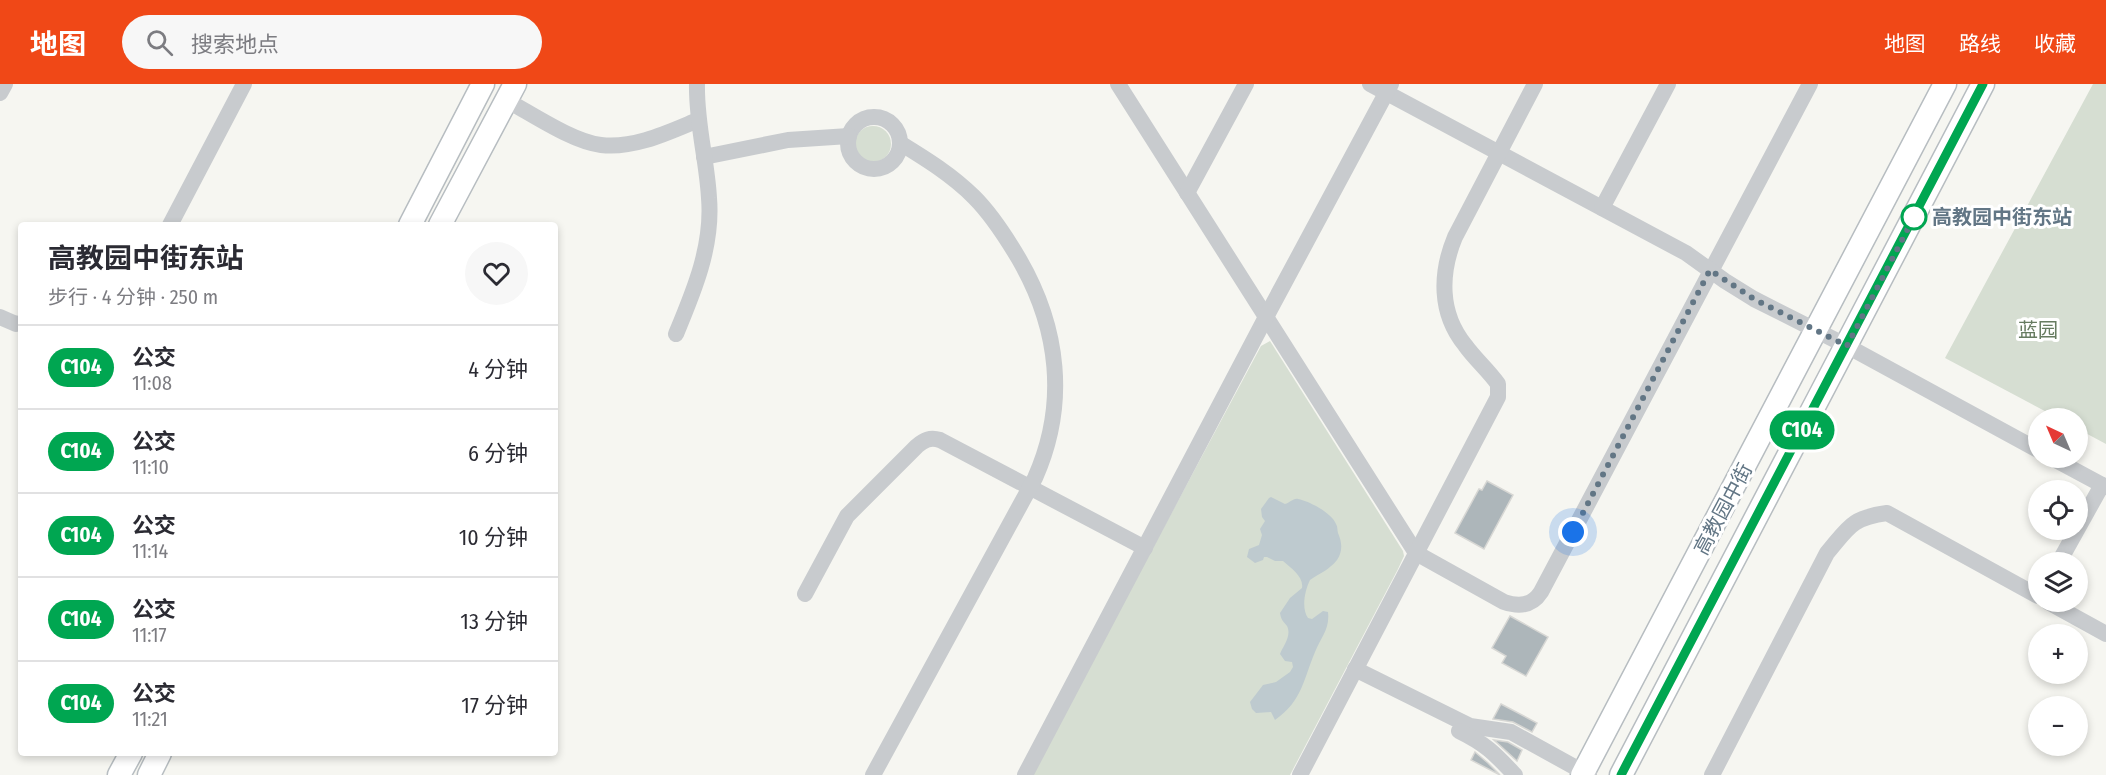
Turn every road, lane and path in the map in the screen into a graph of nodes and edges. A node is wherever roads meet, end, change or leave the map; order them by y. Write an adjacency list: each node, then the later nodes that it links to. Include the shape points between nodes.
1 (5, 84): 15 (street)
2 (244, 84): 23 (street)
3 (483, 84): 24 (main road)
4 (697, 84): 16 (street)
5 (1118, 84): 21 (street)
6 (1246, 84): 21 (street)
7 (1370, 84): 13 (street)
8 (1535, 84): 19 (street)
9 (1668, 84): 22 (street)
10 (1810, 84): 26 (street)
11 (1945, 84): 30 (main road, 高教园中街)
12 (1983, 84): 32 (main road, 高教园中街)
13 (1389, 88): 19 (street); 27 (street)
14 (510, 92): 16 (street, via 567,133 601,145 642,141); 25 (main road)
15 (0, 93)
16 (698, 120): 20 (street)
17 (849, 136): 18 (street, via 862,120 879,117 894,126); 18 (street, via 852,157 857,164 872,170 888,165 899,152); 20 (street, via 788,140)
18 (900, 143): 36 (street, via 960,184 982,206 1009,241 1043,306 1052,347 1055,400 1048,446)
19 (1499, 153): 22 (street); 39 (street, via 1451,247 1444,285 1456,333 1495,379 1499,392)
20 (704, 157): 31 (street, via 710,198 707,242)
21 (1187, 193): 27 (street)
22 (1602, 208): 26 (street)
23 (172, 222)
24 (412, 222)
25 (442, 222)
26 (1710, 270): 30 (street, via 1754,299); 39 (street, via 1538,597 1523,605 1504,602)
27 (1266, 316): 37 (street); 39 (street)
28 (0, 317): 29 (street)
29 (18, 324)
30 (1817, 330): 32 (street); 47 (main road, 高教园中街)
31 (676, 334)
32 (1847, 346): 33 (street); 54 (main road, 高教园中街)
33 (2028, 445)
34 (2071, 468): 35 (street)
35 (2104, 486): 38 (street)
36 (1030, 487): 37 (street); 41 (street, via 940,440 925,440 847,516); 50 (street)
37 (1145, 548): 51 (street)
38 (2065, 552)
39 (1416, 553): 44 (street)
40 (2028, 591): 55 (street, via 1887,513 1851,524 1827,553)
41 (806, 594)
42 (2066, 612): 43 (street)
43 (2106, 634)
44 (1353, 673): 47 (street, via 1470,726 1511,732); 52 (street); 53 (street, via 1479,740)
45 (129, 756): 48 (main road)
46 (158, 756): 49 (main road)
47 (1585, 774)
48 (119, 775)
49 (149, 775)
50 (873, 775)
51 (1025, 775)
52 (1300, 775)
53 (1515, 775)
54 (1621, 775)
55 (1712, 775)

